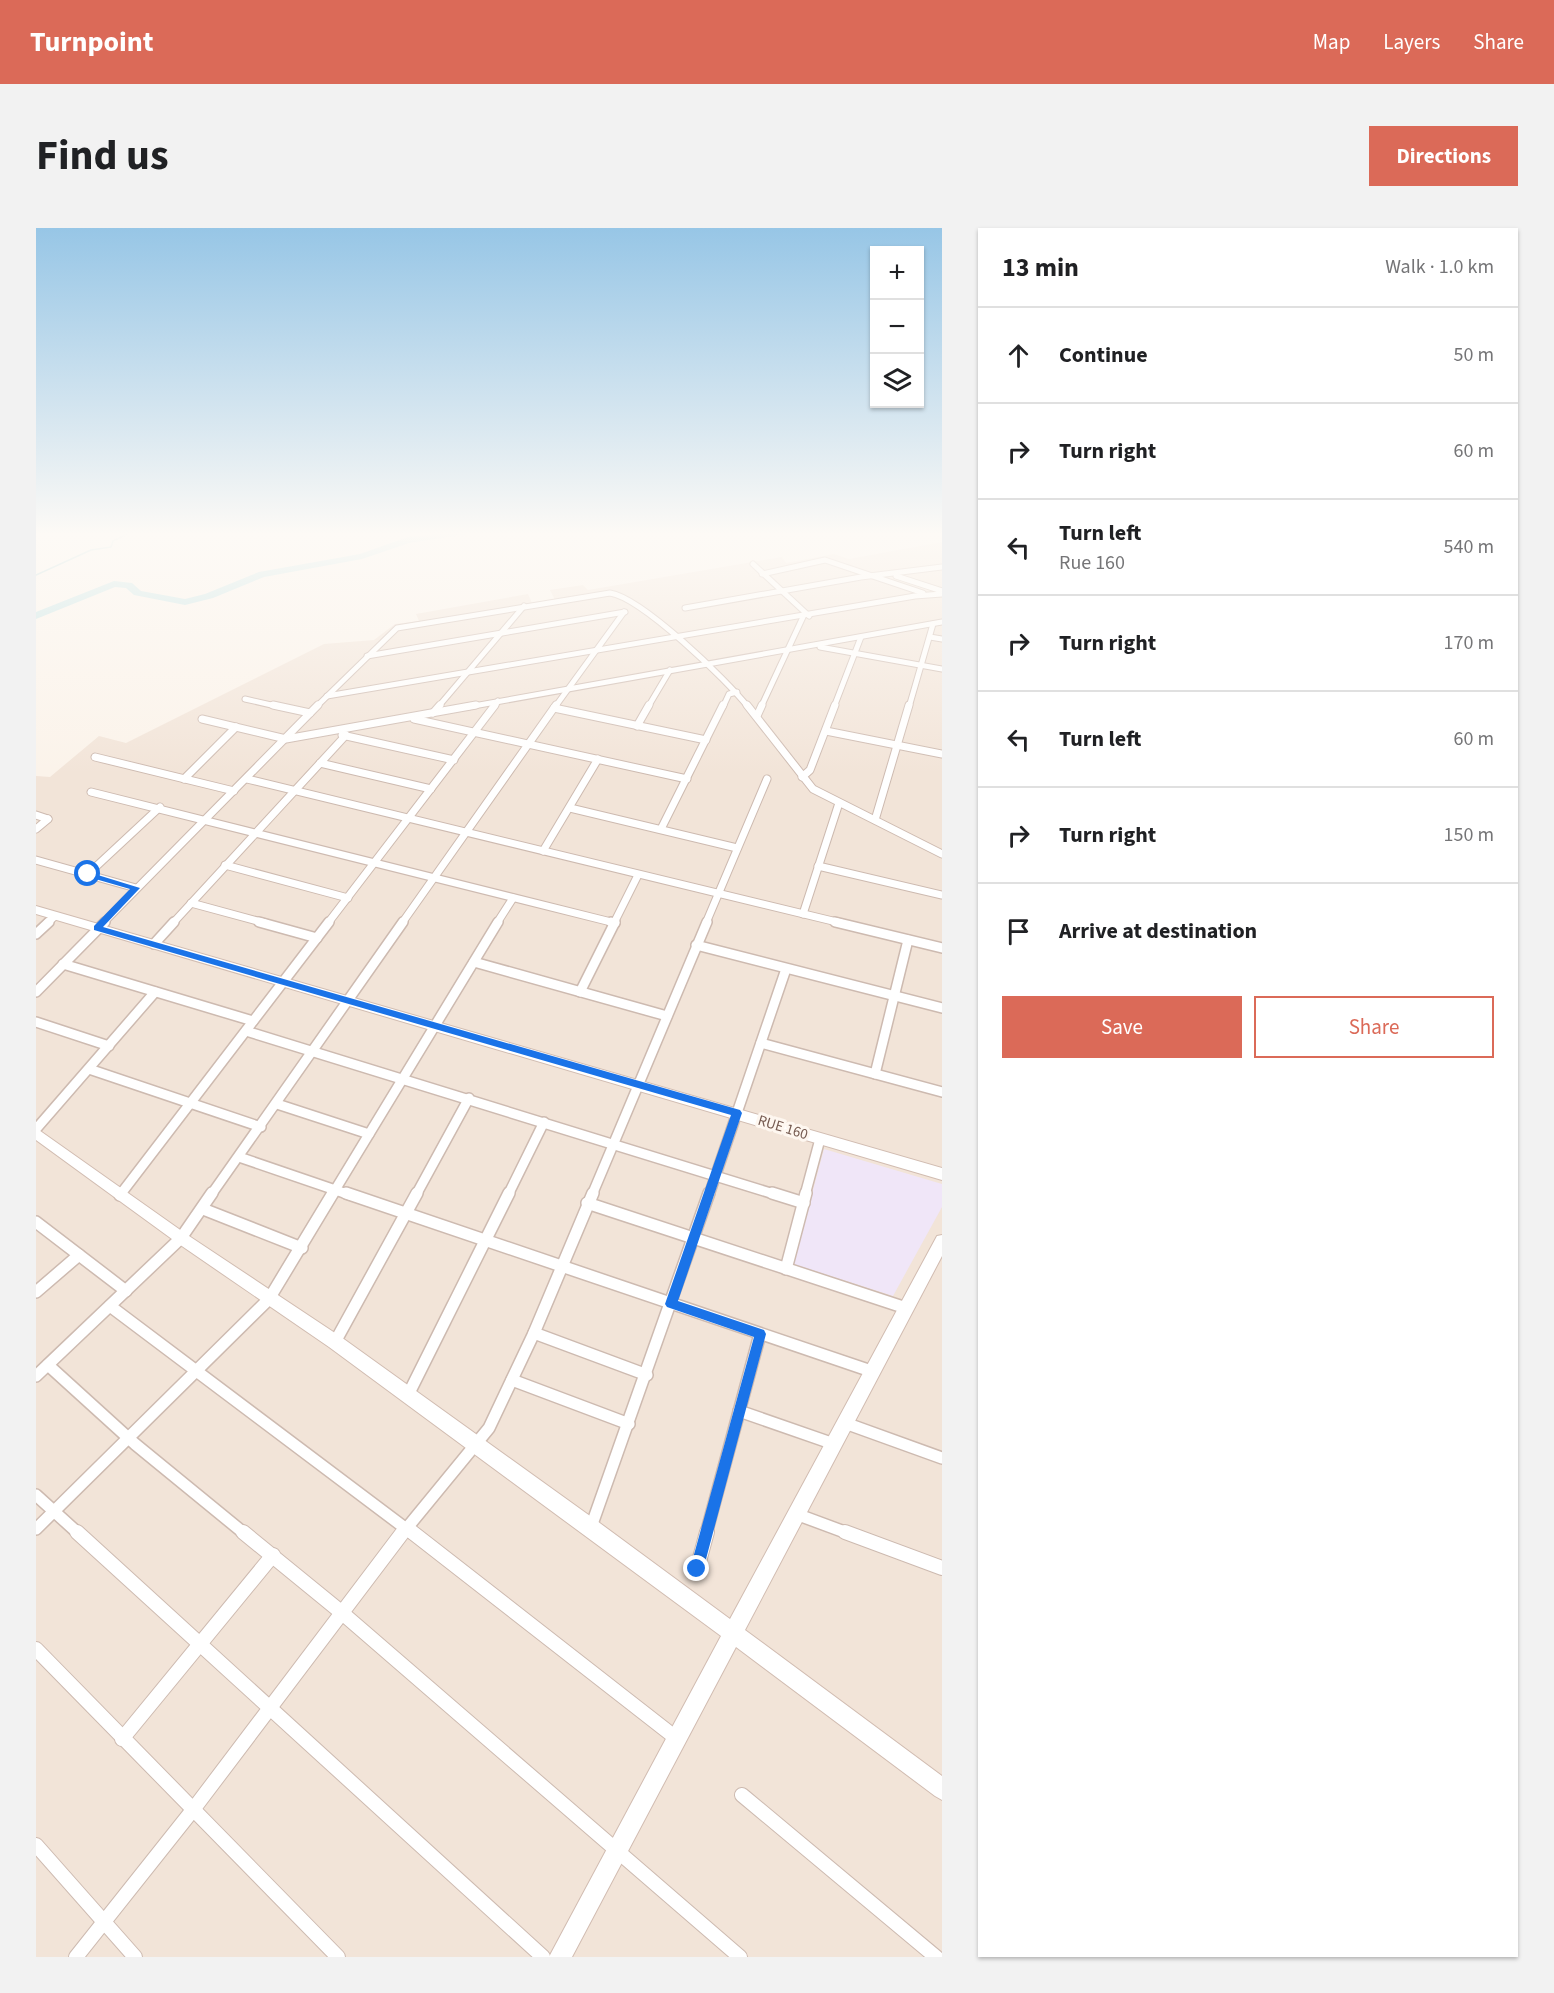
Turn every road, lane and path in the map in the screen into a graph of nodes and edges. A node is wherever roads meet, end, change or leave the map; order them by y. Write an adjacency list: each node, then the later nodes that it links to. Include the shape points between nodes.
1 (624, 612): 18 (street)
2 (482, 613): 20 (street, via 397,628)
3 (518, 613): 11 (street)
4 (620, 613): 11 (street)
5 (645, 613): 14 (street)
6 (803, 613): 8 (street)
7 (824, 613): 8 (street)
8 (806, 616): 14 (street); 17 (street)
9 (942, 622): 10 (street)
10 (933, 624): 12 (street); 13 (street)
11 (501, 633): 20 (street); 25 (street)
12 (861, 637): 16 (street); 19 (street)
13 (930, 637): 15 (street); 22 (street)
14 (678, 638): 18 (street); 21 (street)
15 (942, 639)
16 (812, 645): 17 (street); 19 (street)
17 (787, 650): 21 (street); 34 (street)
18 (595, 652): 25 (street); 26 (street)
19 (855, 653): 22 (street); 39 (street)
20 (366, 656): 28 (street)
21 (711, 663): 24 (street); 27 (street)
22 (922, 666): 23 (street); 46 (street)
23 (942, 669)
24 (670, 670): 26 (street); 37 (street)
25 (466, 674): 28 (street); 33 (street)
26 (567, 689): 30 (street); 31 (street)
27 (737, 692): 34 (street); 44 (street, via 729,694)
28 (327, 696): 32 (street)
29 (244, 699): 32 (street)
30 (498, 701): 33 (street); 41 (street)
31 (554, 708): 37 (street); 45 (street)
32 (310, 713): 43 (street)
33 (433, 713): 35 (street)
34 (757, 716): 52 (street)
35 (408, 717): 40 (street); 41 (street)
36 (201, 719): 38 (street)
37 (637, 726): 44 (street)
38 (236, 727): 43 (street); 53 (street)
39 (826, 730): 46 (street); 52 (street, via 810,770)
40 (330, 732): 42 (street); 43 (street)
41 (474, 732): 45 (street); 50 (street)
42 (346, 735): 50 (street); 51 (street)
43 (286, 739): 54 (street)
44 (706, 740): 55 (street)
45 (528, 744): 49 (street); 71 (street)
46 (899, 746): 47 (street); 67 (street)
47 (942, 754)
48 (95, 757): 53 (street)
49 (598, 759): 55 (street); 63 (street)
50 (454, 760): 57 (street)
51 (320, 763): 57 (street); 58 (street)
52 (802, 777): 61 (street, via 813,789)
53 (183, 779): 60 (street)
54 (247, 779): 58 (street); 60 (street)
55 (687, 779): 68 (street)
56 (767, 779): 72 (street)
57 (431, 789): 65 (street)
58 (293, 791): 65 (street); 70 (street)
59 (91, 792): 62 (street)
60 (234, 792): 66 (street)
61 (839, 803): 67 (street); 78 (street)
62 (160, 807): 66 (street); 79 (street)
63 (570, 808): 68 (street); 73 (street)
64 (36, 815): 69 (street, via 48,819)
65 (410, 818): 71 (street); 76 (street)
66 (206, 819): 70 (street); 82 (street)
67 (875, 820): 74 (street)
68 (661, 829): 72 (street)
69 (36, 830)
70 (255, 832): 76 (street); 77 (street)
71 (467, 832): 73 (street); 81 (street)
72 (736, 848): 83 (street)
73 (543, 851): 80 (street)
74 (942, 854)
75 (36, 860): 79 (street)
76 (375, 862): 81 (street); 85 (street)
77 (225, 865): 85 (street); 87 (street)
78 (818, 866): 84 (street); 89 (street)
79 (88, 874): 82 (street)
80 (638, 875): 83 (street); 91 (street)
81 (435, 879): 86 (street); 107 (street)
82 (136, 888): 92 (street)
83 (718, 894): 89 (street); 97 (street)
84 (942, 895)
85 (348, 898): 94 (street)
86 (513, 898): 91 (street); 99 (street)
87 (191, 903): 94 (street); 96 (street)
88 (36, 910): 90 (street, RUE 160)
89 (803, 914): 95 (street)
90 (55, 916): 92 (street, RUE 160); 93 (street)
91 (615, 923): 105 (street)
92 (97, 928): 96 (street, RUE 160); 100 (street)
93 (36, 934)
94 (317, 938): 102 (street)
95 (908, 940): 98 (street); 106 (street)
96 (154, 944): 102 (street, RUE 160)
97 (696, 945): 101 (street); 109 (street)
98 (942, 948)
99 (474, 962): 105 (street); 112 (street)
100 (63, 964): 103 (street); 104 (street)
101 (786, 969): 106 (street); 114 (street)
102 (284, 982): 107 (street, RUE 160); 110 (street)
103 (36, 992)
104 (154, 992): 110 (street); 115 (street)
105 (580, 992): 109 (street)
106 (894, 996): 108 (street); 118 (street)
107 (348, 1000): 112 (street, RUE 160); 116 (street)
108 (942, 1008)
109 (668, 1016): 120 (street)
110 (253, 1021): 113 (street)
111 (36, 1022): 115 (street)
112 (434, 1027): 119 (street); 120 (street, RUE 160)
113 (246, 1031): 116 (street); 123 (street)
114 (761, 1043): 118 (street); 125 (street)
115 (109, 1046): 117 (street)
116 (314, 1050): 119 (street); 124 (street)
117 (89, 1069): 123 (street); 128 (street)
118 (875, 1074): 121 (street)
119 (404, 1078): 122 (street); 129 (street)
120 (638, 1085): 125 (street, RUE 160); 131 (street)
121 (942, 1092)
122 (469, 1098): 126 (street); 140 (street)
123 (190, 1104): 127 (street); 136 (street)
124 (277, 1104): 127 (street); 129 (street)
125 (737, 1113): 130 (street, RUE 160); 134 (street)
126 (544, 1122): 131 (street); 144 (street)
127 (261, 1127): 132 (street)
128 (36, 1131): 136 (street)
129 (369, 1134): 135 (street)
130 (820, 1139): 133 (street, RUE 160); 138 (street)
131 (614, 1143): 134 (street); 137 (street)
132 (239, 1157): 135 (street); 139 (street)
133 (942, 1174)
134 (715, 1175): 138 (street); 143 (street)
135 (336, 1188): 140 (street); 146 (street)
136 (120, 1195): 142 (street)
137 (587, 1203): 143 (street); 148 (street)
138 (804, 1203): 149 (street)
139 (203, 1209): 142 (street); 146 (street)
140 (406, 1213): 144 (street); 158 (street)
141 (36, 1221): 147 (street)
142 (181, 1238): 150 (street); 152 (street)
143 (694, 1239): 149 (street); 153 (street)
144 (486, 1240): 148 (street); 165 (street)
145 (942, 1241): 155 (street)
146 (302, 1248): 152 (street)
147 (79, 1255): 150 (street); 151 (street)
148 (562, 1266): 153 (street); 156 (street)
149 (786, 1269): 155 (street)
150 (126, 1291): 154 (street)
151 (36, 1292)
152 (269, 1299): 158 (street); 160 (street)
153 (671, 1304): 157 (street); 162 (street)
154 (110, 1306): 159 (street); 160 (street)
155 (906, 1308): 161 (street)
156 (534, 1333): 162 (street); 164 (street)
157 (760, 1334): 161 (street); 166 (street)
158 (335, 1342): 165 (street)
159 (48, 1365): 163 (street); 169 (street)
160 (197, 1371): 169 (street); 177 (street)
161 (871, 1371): 167 (street)
162 (647, 1375): 168 (street)
163 (36, 1376)
164 (512, 1380): 168 (street); 170 (street, via 489,1428)
165 (408, 1395): 170 (street)
166 (740, 1411): 171 (street); 181 (street)
167 (845, 1423): 171 (street); 172 (street)
168 (629, 1424): 176 (street)
169 (129, 1438): 174 (street); 179 (street)
170 (474, 1443): 176 (street); 177 (street)
171 (834, 1444): 175 (street)
172 (942, 1458)
173 (36, 1495): 174 (street)
174 (54, 1512): 178 (street); 184 (street)
175 (796, 1514): 180 (street); 183 (street)
176 (591, 1527): 183 (street)
177 (406, 1528): 182 (street); 187 (street)
178 (36, 1529)
179 (273, 1556): 182 (street); 184 (street)
180 (942, 1568)
181 (697, 1569)
182 (341, 1612): 186 (street); 193 (street)
183 (733, 1631): 187 (street); 189 (street)
184 (201, 1642): 186 (street); 188 (street)
185 (36, 1649): 188 (street)
186 (269, 1708): 191 (street); 199 (street)
187 (676, 1738): 193 (street)
188 (122, 1739): 191 (street)
189 (942, 1789)
190 (742, 1795): 201 (street)
191 (192, 1811): 194 (street); 198 (street)
192 (36, 1845): 194 (street)
193 (619, 1850): 195 (street); 200 (street)
194 (104, 1921): 196 (street); 197 (street)
195 (731, 1954)
196 (76, 1957)
197 (135, 1957)
198 (338, 1957)
199 (543, 1957)
200 (560, 1957)
201 (936, 1957)

